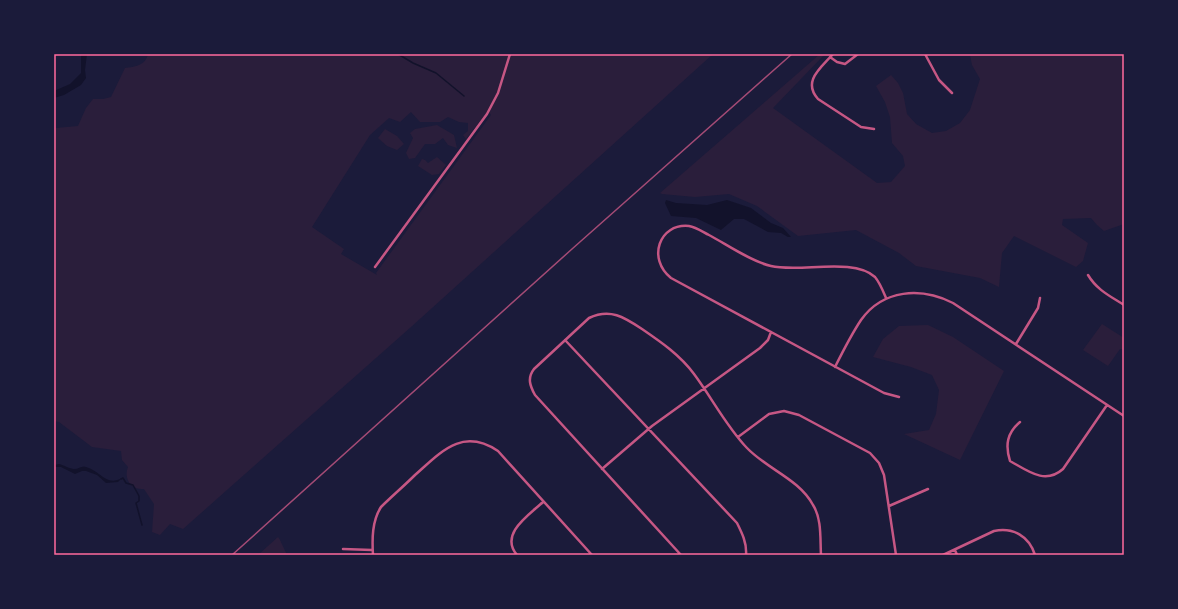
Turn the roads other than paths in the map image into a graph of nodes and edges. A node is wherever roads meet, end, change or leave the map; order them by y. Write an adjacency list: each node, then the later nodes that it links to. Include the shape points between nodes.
1 (510, 54): 8 (street, via 498,94 487,114)
2 (833, 54): 5 (street)
3 (858, 54): 5 (street, via 845,64)
4 (924, 54): 6 (street, via 939,80)
5 (830, 57): 7 (street, via 812,80 813,94 861,127)
6 (952, 93)
7 (874, 129)
8 (375, 267)
9 (1088, 275): 12 (street, via 1094,284)
10 (886, 298): 13 (street, via 876,278 860,269 771,266 690,226 674,229 662,239 658,246 658,254 661,268 665,273); 15 (street, via 917,292 941,297); 16 (street, via 862,319)
11 (1040, 298): 15 (street, via 1038,308)
12 (1124, 305)
13 (771, 332): 16 (street); 17 (street, via 768,340 760,348)
14 (565, 340): 17 (street, via 589,318 596,315 620,316 673,351); 22 (street); 24 (street, via 534,369 529,378 530,385 535,395)
15 (1016, 344): 19 (street)
16 (835, 366): 18 (street, via 884,393)
17 (704, 388): 22 (street); 23 (street)
18 (899, 397)
19 (1107, 405): 20 (street); 21 (street, via 1063,469 1049,477 1041,477 1010,461 1006,446 1014,427)
20 (1124, 416)
21 (1020, 422)
22 (649, 429): 24 (street); 35 (street, via 737,523 746,546)
23 (738, 437): 27 (street, via 769,414 784,411 799,415 870,453 882,468); 36 (street, via 747,448 809,497 818,515)
24 (602, 469): 34 (street)
25 (928, 489): 27 (street)
26 (543, 502): 29 (street, via 498,451 487,444 462,442 445,449 382,507 374,524); 32 (street, via 515,528 512,534 512,549); 33 (street)
27 (890, 506): 37 (street)
28 (343, 549): 29 (street)
29 (372, 550): 31 (street)
30 (954, 550): 38 (street); 39 (street); 40 (street, via 994,531 1008,530 1022,536 1031,545)
31 (373, 555)
32 (517, 555)
33 (592, 555)
34 (681, 555)
35 (746, 555)
36 (821, 555)
37 (896, 555)
38 (943, 555)
39 (957, 555)
40 (1035, 555)

